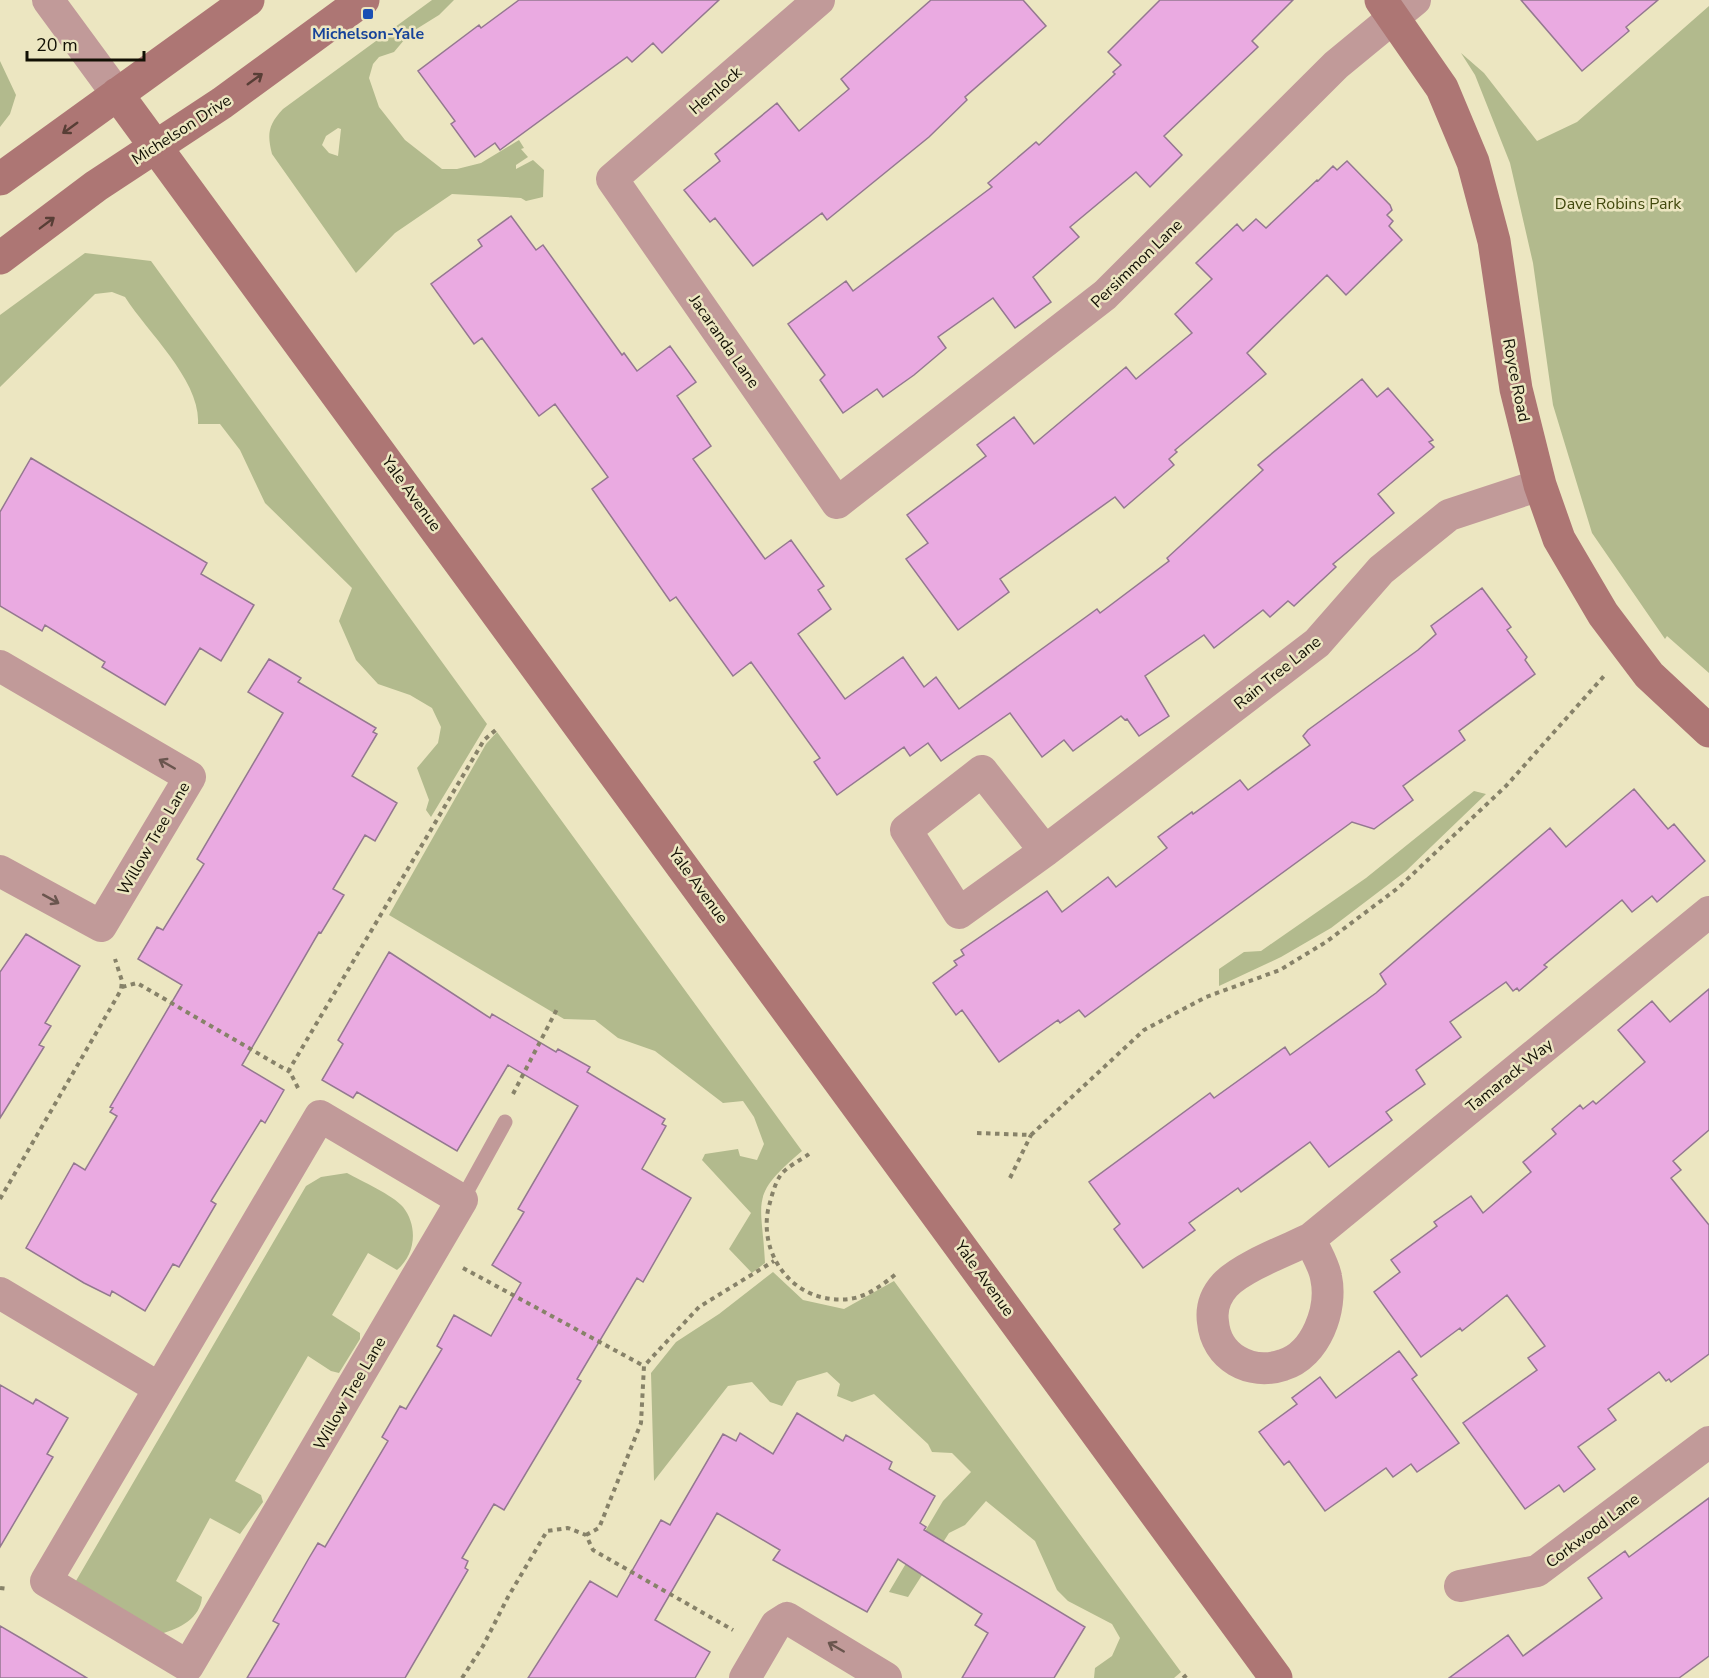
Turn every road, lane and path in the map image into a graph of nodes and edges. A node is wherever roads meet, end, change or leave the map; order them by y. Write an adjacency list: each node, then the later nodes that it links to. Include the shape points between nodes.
1 (48, 0): 6 (street)
2 (248, 0): 6 (street)
3 (363, 0): 7 (street, Michelson Drive, one-way to 3, via 222,103)
4 (819, 0): 9 (street, Hemlock)
5 (1396, 6): 11 (street, Royce Road, via 1442,88 1473,162 1494,241 1516,389); 12 (street, Persimmon Lane, via 1106,295)
6 (117, 94): 7 (street, Yale Avenue); 8 (street, one-way to 8)
7 (154, 146): 10 (street, Michelson Drive, one-way to 7); 51 (street, Yale Avenue, via 189,188)
8 (0, 179)
9 (612, 179): 12 (street, Jacaranda Lane)
10 (0, 258)
11 (1540, 485): 13 (street, Royce Road, via 1559,539 1603,615); 17 (street, Rain Tree Lane, via 1449,515 1381,570 1317,643)
12 (837, 503)
13 (1629, 648): 16 (street, Royce Road, via 1649,675); 28 (path, via 1506,786 1398,888 1326,942 1280,970 1206,997 1144,1030)
14 (0, 666): 18 (street, Willow Tree Lane, one-way to 14, via 101,926 190,777)
15 (498, 728): 23 (path, via 484,740)
16 (1709, 731)
17 (1045, 851): 17 (street, Rain Tree Lane, via 982,771 906,830 959,913)
18 (0, 871)
19 (1709, 912): 33 (street, Tamarack Way)
20 (114, 955): 21 (path)
21 (122, 987): 23 (path, via 137,982); 31 (path)
22 (557, 1009): 24 (path)
23 (290, 1072): 25 (path)
24 (513, 1094)
25 (303, 1096)
26 (505, 1122): 32 (lane)
27 (977, 1133): 28 (path)
28 (1031, 1135): 30 (path)
29 (809, 1154): 34 (path, via 781,1174 771,1199 765,1227)
30 (1010, 1178)
31 (0, 1199)
32 (462, 1200): 39 (street, Willow Tree Lane, via 320,1116); 39 (street, Willow Tree Lane, via 188,1665 46,1581)
33 (1310, 1239)
34 (774, 1261): 36 (path, via 790,1282 826,1298 850,1299 883,1285); 38 (path, via 699,1307)
35 (460, 1266): 38 (path)
36 (897, 1273)
37 (0, 1293): 39 (street)
38 (645, 1366): 41 (path, via 641,1423 599,1528)
39 (159, 1389)
40 (1709, 1442): 42 (street, Corkwood Lane, via 1537,1571)
41 (586, 1534): 45 (path, via 593,1550); 47 (path, via 568,1528 547,1531)
42 (1460, 1586)
43 (0, 1588): 44 (path)
44 (8, 1589)
45 (740, 1634)
46 (1189, 1672): 50 (path)
47 (462, 1678)
48 (745, 1678): 49 (street, one-way to 48, via 787,1618 776,1625)
49 (886, 1678)
50 (1183, 1678)
51 (1276, 1678)

